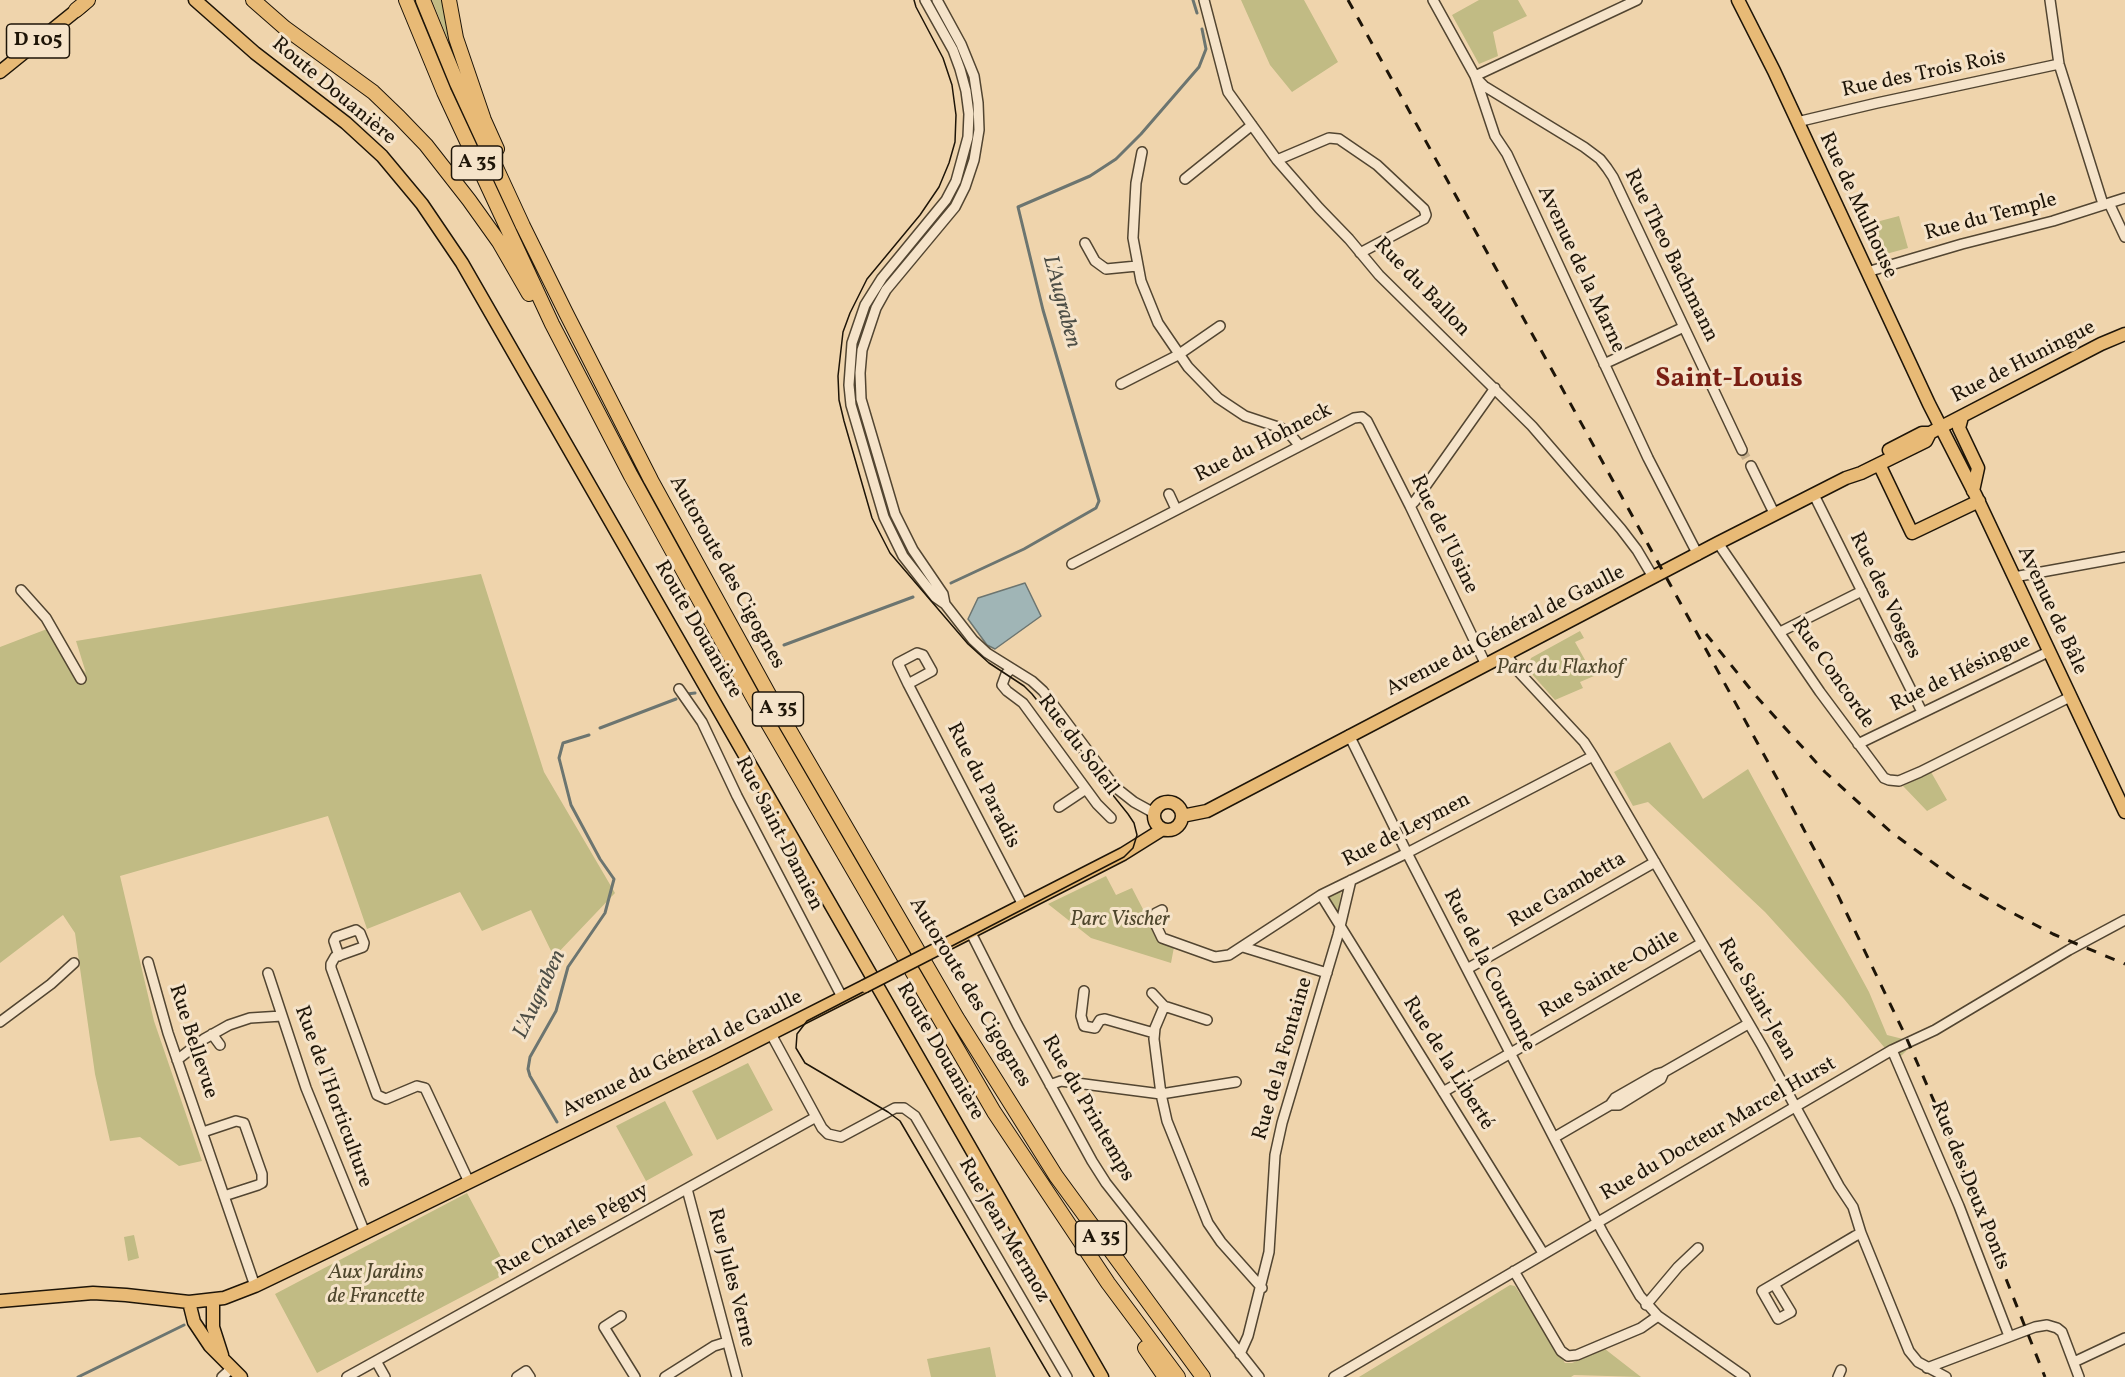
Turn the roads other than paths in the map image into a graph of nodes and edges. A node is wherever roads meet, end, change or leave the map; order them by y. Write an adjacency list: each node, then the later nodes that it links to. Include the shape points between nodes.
1 (88, 0): 14 (highway)
2 (195, 0): 162 (main road, Route Douanière, via 382,156 422,204 462,263)
3 (253, 0): 33 (highway, via 373,92 426,145 499,242 536,306)
4 (406, 0): 33 (highway, Autoroute des Cigognes / A 35, via 444,92)
5 (423, 0): 27 (highway, Autoroute des Cigognes / A 35)
6 (448, 0): 27 (highway, via 456,38 478,101 521,201)
7 (925, 0): 63 (street, via 960,69 969,114 968,137 956,182 946,200 882,278 865,305 852,342 849,385 851,405 891,535 910,566)
8 (937, 0): 63 (street, via 974,76 979,130 974,160 955,207 886,290 876,308 862,350 860,373 861,399 895,514 908,542 943,594)
9 (1204, 0): 21 (street, Rue du Ballon, via 1228,92)
10 (1433, 0): 17 (street, Avenue de la Marne)
11 (1637, 0): 17 (street)
12 (1738, 0): 20 (main road, Rue de Mulhouse)
13 (2050, 0): 15 (street)
14 (76, 10): 16 (main road, D 105)
15 (2059, 64): 20 (street, Rue des Trois Rois); 26 (street)
16 (0, 72)
17 (1475, 76): 18 (street, Rue Theo Bachmann); 19 (street, Avenue de la Marne)
18 (1494, 93): 19 (street); 35 (street, Rue Theo Bachmann, via 1600,159 1613,177)
19 (1485, 105): 38 (street, Avenue de la Marne, via 1495,136 1507,154)
20 (1797, 122): 32 (main road, Rue de Mulhouse)
21 (1252, 125): 23 (street, Rue du Ballon); 24 (street)
22 (1142, 152): 31 (street, via 1133,211)
23 (1277, 160): 30 (street, Rue du Ballon); 30 (street, via 1329,138 1339,139 1377,165 1424,209 1424,219)
24 (1185, 179)
25 (2125, 198): 26 (street, Rue du Temple)
26 (2106, 203): 28 (street); 32 (street, Rue du Temple)
27 (523, 226): 165 (highway, Autoroute des Cigognes / A 35, via 651,480 772,699 957,1018 1056,1176)
28 (2125, 237)
29 (1085, 243): 31 (street, via 1095,261 1106,269)
30 (1360, 253): 40 (street, Rue du Ballon)
31 (1137, 266): 37 (street, via 1153,313)
32 (1867, 272): 43 (main road, Rue de Mulhouse)
33 (552, 324): 133 (highway, Autoroute des Cigognes / A 35, via 739,672 932,1009 994,1112)
34 (1220, 326): 37 (street)
35 (1684, 327): 38 (street); 45 (street, Rue Theo Bachmann)
36 (2125, 334): 41 (main road, Rue de Huningue)
37 (1178, 355): 39 (street); 44 (street, via 1228,407 1281,428)
38 (1604, 364): 56 (street, Avenue de la Marne)
39 (1121, 384)
40 (1495, 388): 52 (street); 60 (street, Rue du Ballon, via 1621,529)
41 (1962, 417): 43 (main road, Rue de Huningue); 51 (main road, via 1959,428 1978,468)
42 (1367, 421): 44 (street, Rue du Hohneck, via 1358,417); 52 (street, Rue de l'Usine)
43 (1936, 430): 46 (main road, Avenue du Général de Gaulle, via 1926,441); 48 (main road, Avenue du Général de Gaulle, via 1922,433 1869,461); 51 (main road, Avenue de Bâle)
44 (1300, 446): 53 (street, Rue du Hohneck)
45 (1743, 450)
46 (1879, 464): 48 (main road, Avenue du Général de Gaulle); 51 (main road, via 1912,533)
47 (1751, 466): 54 (street)
48 (1846, 478): 50 (main road, Avenue du Général de Gaulle)
49 (1169, 494): 53 (street)
50 (1814, 495): 54 (main road, Avenue du Général de Gaulle); 62 (street, Rue des Vosges)
51 (1976, 496): 59 (main road, Avenue de Bâle)
52 (1410, 506): 67 (street, Rue de l'Usine)
53 (1176, 509): 58 (street, Rue du Hohneck)
54 (1775, 515): 55 (main road, Avenue du Général de Gaulle)
55 (1718, 543): 56 (main road, Avenue du Général de Gaulle); 64 (street, Rue Concorde)
56 (1698, 555): 60 (main road, Avenue du Général de Gaulle)
57 (2125, 557): 59 (street)
58 (1072, 564)
59 (2014, 577): 65 (main road, Avenue de Bâle)
60 (1653, 578): 66 (main road, Avenue du Général de Gaulle)
61 (21, 590): 69 (street, via 46,618)
62 (1862, 591): 64 (street); 73 (street, Rue des Vosges)
63 (945, 604): 68 (street, via 974,640)
64 (1780, 632): 75 (street, Rue Concorde)
65 (2048, 652): 72 (main road, Avenue de Bâle); 73 (street, Rue de Hésingue)
66 (1506, 654): 67 (main road, Avenue du Général de Gaulle); 76 (street, Rue Saint-Jean)
67 (1486, 665): 74 (main road, Avenue du Général de Gaulle)
68 (1011, 669): 77 (street, Rue du Soleil, via 1002,685 1023,703); 80 (street, via 1043,691 1115,788)
69 (81, 679)
70 (908, 684): 88 (street, Rue du Paradis)
71 (679, 689): 103 (street, Rue Saint-Damien, via 702,722)
72 (2067, 699): 75 (street, Rue Concorde, via 1892,782 1884,778); 79 (main road, Avenue de Bâle)
73 (1922, 712): 75 (street, Rue de Hésingue)
74 (1350, 735): 81 (main road, Avenue du Général de Gaulle, via 1207,811); 84 (street, Rue de la Couronne)
75 (1858, 744)
76 (1593, 756): 84 (street, Rue de Leymen); 85 (street, Rue Saint-Jean)
77 (1086, 789): 78 (street); 82 (street, Rue du Soleil)
78 (1059, 807)
79 (2125, 812)
80 (1155, 813): 81 (main road, via 1169,802 1177,805); 83 (main road, via 1155,821)
81 (1182, 816): 83 (main road, via 1176,828)
82 (1111, 818)
83 (1163, 829): 88 (main road, Avenue du Général de Gaulle, via 1124,854)
84 (1407, 853): 86 (street, Rue de Leymen); 98 (street, Rue de la Couronne)
85 (1655, 862): 93 (street, Rue Saint-Jean); 98 (street, Rue Gambetta)
86 (1351, 880): 87 (street, Rue de Leymen); 91 (street, Rue de la Fontaine)
87 (1321, 894): 91 (street, Rue de la Liberté); 94 (street, Rue de Leymen)
88 (1023, 905): 92 (main road, Avenue du Général de Gaulle)
89 (1162, 910): 94 (street, Rue de Leymen, via 1153,919 1166,940 1223,958)
90 (2125, 920): 113 (street, Rue du Docteur Marcel Hurst, via 1935,1030)
91 (1340, 927): 100 (street, Rue de la Fontaine); 118 (street, Rue de la Liberté)
92 (970, 931): 103 (main road, Avenue du Général de Gaulle, bridge); 117 (street, Rue du Printemps)
93 (1702, 943): 108 (street, Rue Saint-Jean); 114 (street, Rue Sainte-Odile)
94 (1243, 947): 100 (street)
95 (339, 956): 124 (street, via 331,968 377,1095 386,1099 417,1086 425,1088)
96 (148, 962): 115 (street, Rue Bellevue)
97 (74, 963): 107 (street)
98 (1467, 969): 114 (street, Rue de la Couronne)
99 (268, 973): 105 (street, Rue de l'Horticulture)
100 (1327, 973): 136 (street, Rue de la Fontaine, via 1278,1139 1269,1252)
101 (1084, 992): 109 (street, via 1080,1016 1084,1026 1095,1028 1105,1019)
102 (1152, 993): 104 (street)
103 (842, 997): 111 (main road, Avenue du Général de Gaulle)
104 (1165, 1007): 106 (street); 109 (street)
105 (282, 1016): 110 (street, via 244,1019); 128 (street, Rue de l'Horticulture, via 306,1088)
106 (1207, 1020)
107 (0, 1022)
108 (1748, 1024): 120 (street, Rue Saint-Jean); 123 (street, via 1665,1072 1661,1079 1619,1105 1610,1105)
109 (1154, 1033): 119 (street)
110 (212, 1034): 112 (street); 115 (street)
111 (771, 1034): 121 (street); 124 (main road, Avenue du Général de Gaulle)
112 (220, 1046)
113 (1892, 1050): 120 (street, Rue du Docteur Marcel Hurst); 143 (street, Rue des Deux Ponts)
114 (1510, 1053): 118 (street, Rue Sainte-Odile); 123 (street, Rue de la Couronne)
115 (177, 1060): 122 (street, Rue Bellevue)
116 (1236, 1082): 119 (street)
117 (1050, 1086): 119 (street, via 1061,1081); 146 (street, Rue du Printemps, via 1106,1183)
118 (1443, 1092): 131 (street, Rue de la Liberté)
119 (1161, 1094): 136 (street, via 1167,1121 1208,1223)
120 (1796, 1107): 127 (street, Rue du Docteur Marcel Hurst); 129 (street, Rue Saint-Jean, via 1853,1208)
121 (816, 1117): 125 (street, Rue Charles Péguy); 161 (street, Rue Jean Mermoz, via 828,1134 841,1137 890,1110 904,1108 915,1116)
122 (203, 1132): 126 (street, Rue Bellevue); 126 (street, Rue Bellevue, via 241,1121 259,1164 262,1183)
123 (1555, 1137): 127 (street, Rue de la Couronne)
124 (469, 1182): 128 (main road, Avenue du Général de Gaulle)
125 (687, 1189): 145 (street, Rue Jules Verne); 149 (street, Rue Charles Péguy)
126 (224, 1196): 135 (street, Rue Bellevue)
127 (1597, 1222): 131 (street, Rue du Docteur Marcel Hurst); 140 (street, Rue de la Couronne)
128 (364, 1233): 135 (main road, Avenue du Général de Gaulle)
129 (1861, 1233): 134 (street); 151 (street, Rue Saint-Jean, via 1909,1351)
130 (1698, 1248): 140 (street)
131 (1543, 1253): 132 (street, Rue du Docteur Marcel Hurst)
132 (1514, 1270): 142 (street, via 1561,1351 1568,1356 1641,1328); 167 (street, Rue du Docteur Marcel Hurst)
133 (1108, 1283): 163 (highway, via 1132,1329); 164 (highway, Autoroute des Cigognes / A 35)
134 (1774, 1284)
135 (255, 1286): 137 (main road, Avenue du Général de Gaulle)
136 (1262, 1288): 146 (street, Rue de la Fontaine)
137 (213, 1300): 139 (main road, Avenue du Général de Gaulle); 147 (main road, via 213,1327)
138 (0, 1301): 139 (main road, Avenue du Général de Gaulle, via 93,1293)
139 (189, 1302): 147 (main road, via 194,1322)
140 (1646, 1305): 142 (street, Rue de la Couronne)
141 (621, 1316): 158 (street, via 604,1327)
142 (1658, 1316): 168 (street, Rue de la Couronne)
143 (2009, 1336): 148 (street); 150 (street, via 2041,1325 2057,1328 2066,1338)
144 (2125, 1338): 150 (street)
145 (727, 1342): 159 (street); 160 (street, Rue Jules Verne)
146 (1240, 1354): 166 (street, Rue du Printemps)
147 (222, 1357): 152 (main road)
148 (1952, 1358): 151 (street); 169 (street)
149 (376, 1361): 154 (street, Rue Charles Péguy); 155 (street)
150 (2074, 1362): 170 (street)
151 (1928, 1368): 169 (street, Rue Saint-Jean)
152 (236, 1373): 153 (street)
153 (222, 1377)
154 (347, 1377)
155 (385, 1377)
156 (517, 1377): 157 (street, via 526,1371)
157 (530, 1377)
158 (635, 1377)
159 (665, 1377)
160 (737, 1377)
161 (1067, 1377)
162 (1102, 1377)
163 (1165, 1377)
164 (1178, 1377)
165 (1203, 1377)
166 (1259, 1377)
167 (1334, 1377)
168 (1745, 1377)
169 (1946, 1377)
170 (2079, 1377)

